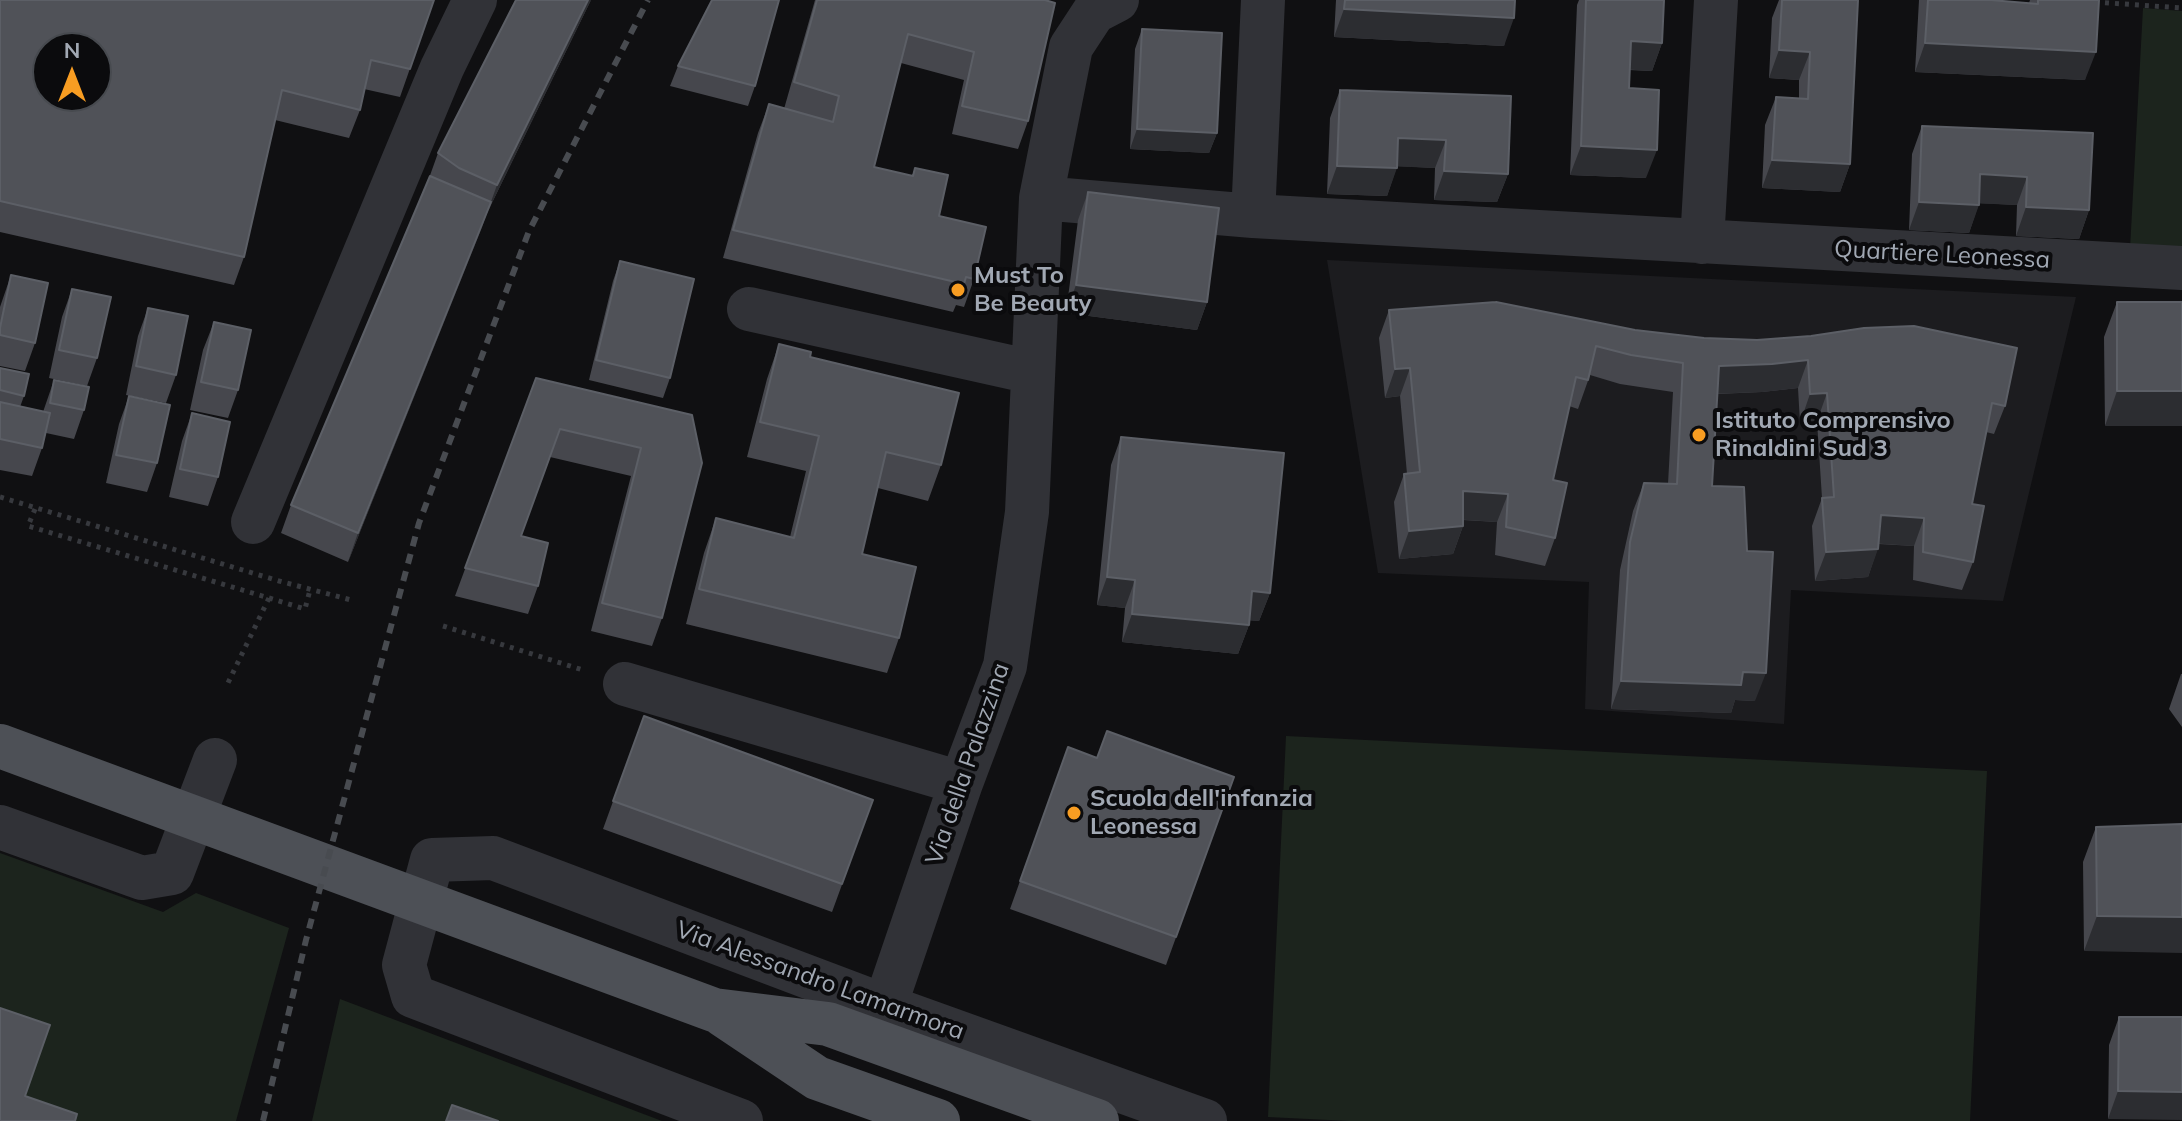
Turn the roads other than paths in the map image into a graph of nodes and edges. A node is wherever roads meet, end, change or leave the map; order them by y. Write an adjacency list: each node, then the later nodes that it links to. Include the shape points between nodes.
1 (475, 0): 11 (street)
2 (1117, 0): 5 (street, Via della Palazzina, via 1094,12 1071,47)
3 (1263, 0): 6 (street)
4 (1716, 0): 7 (street)
5 (1041, 198): 6 (street, Quartiere Leonessa); 10 (street, Via della Palazzina)
6 (1253, 216): 7 (street, Quartiere Leonessa)
7 (1702, 242): 8 (street, Quartiere Leonessa)
8 (2182, 268)
9 (749, 309): 10 (street)
10 (1032, 372): 15 (street, Via della Palazzina, via 1027,512 1005,666)
11 (253, 522)
12 (625, 684): 15 (street)
13 (0, 746): 18 (main road, Via Alessandro Lamarmora)
14 (215, 760): 16 (street, via 172,873 142,878)
15 (961, 783): 17 (street, Via della Palazzina)
16 (0, 827)
17 (885, 1006): 19 (street, Via Alessandro Lamarmora, via 493,858 432,860 404,965 413,996); 22 (street, Via Alessandro Lamarmora)
18 (714, 1010): 20 (main road, Via Alessandro Lamarmora, via 817,1078); 21 (main road, Via Alessandro Lamarmora, via 828,1024)
19 (741, 1121)
20 (938, 1121)
21 (1097, 1121)
22 (1205, 1121)

